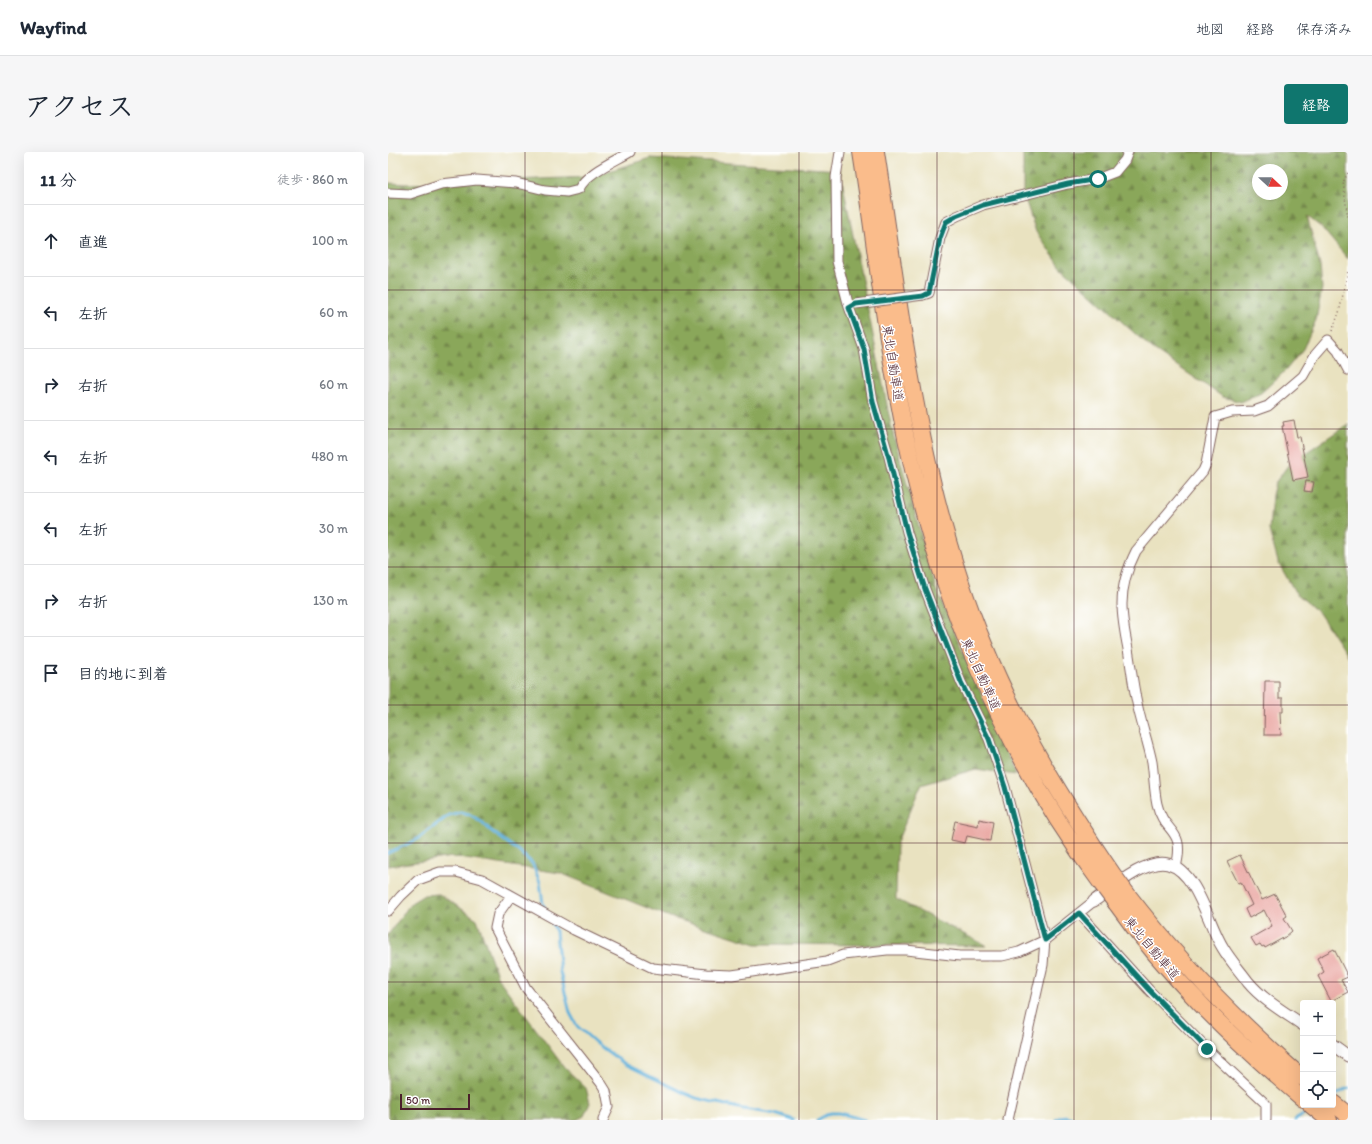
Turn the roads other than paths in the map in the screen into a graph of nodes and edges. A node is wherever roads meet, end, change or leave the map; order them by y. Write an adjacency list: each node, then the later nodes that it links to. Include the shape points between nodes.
1 (630, 152): 6 (street, via 590,176 578,189 567,192 516,183 477,180 441,184 410,194)
2 (840, 152): 7 (street, via 836,177 837,261)
3 (861, 152): 10 (highway, 東北自動車道, via 906,437 919,497 936,556 963,634 1008,732 1084,861)
4 (876, 152): 10 (highway, 東北自動車道, via 912,386 924,446 935,494 965,594 1006,694)
5 (1128, 152): 7 (street, bridge, via 1115,172 1098,179 983,205 956,216 946,222 940,238 929,293)
6 (388, 193)
7 (852, 306): 16 (street, via 864,349 873,402 907,532 925,589 961,682 989,739 1005,787)
8 (1348, 370): 9 (street, via 1338,351 1328,340 1315,355 1303,376 1268,406 1254,411 1232,412 1215,417 1203,471 1136,551 1130,563 1124,582 1123,617 1137,703 1152,762 1157,805 1179,841)
9 (1176, 867): 13 (street, via 1167,863 1148,865); 17 (street, via 1193,884 1222,948 1269,1002)
10 (1108, 879): 12 (highway, 東北自動車道, bridge)
11 (511, 896): 14 (street, via 482,879 456,872 440,872 418,880); 16 (street, via 653,968 706,974 732,975 827,961 843,955 887,950 960,956 1002,956 1019,952); 24 (street, via 498,914 495,928 526,988 606,1091 609,1107)
12 (1122, 898): 20 (highway, 東北自動車道, via 1225,1006); 21 (highway, 東北自動車道, via 1154,954 1246,1048)
13 (1094, 901): 15 (street)
14 (388, 911)
15 (1079, 913): 16 (street); 26 (street, via 1149,990 1266,1104)
16 (1045, 940): 25 (street, via 1043,965)
17 (1300, 1023)
18 (1336, 1047): 19 (street)
19 (1348, 1056)
20 (1300, 1075)
21 (1300, 1096)
22 (1326, 1109): 23 (highway)
23 (1348, 1115)
24 (603, 1120)
25 (1008, 1120)
26 (1266, 1120)

